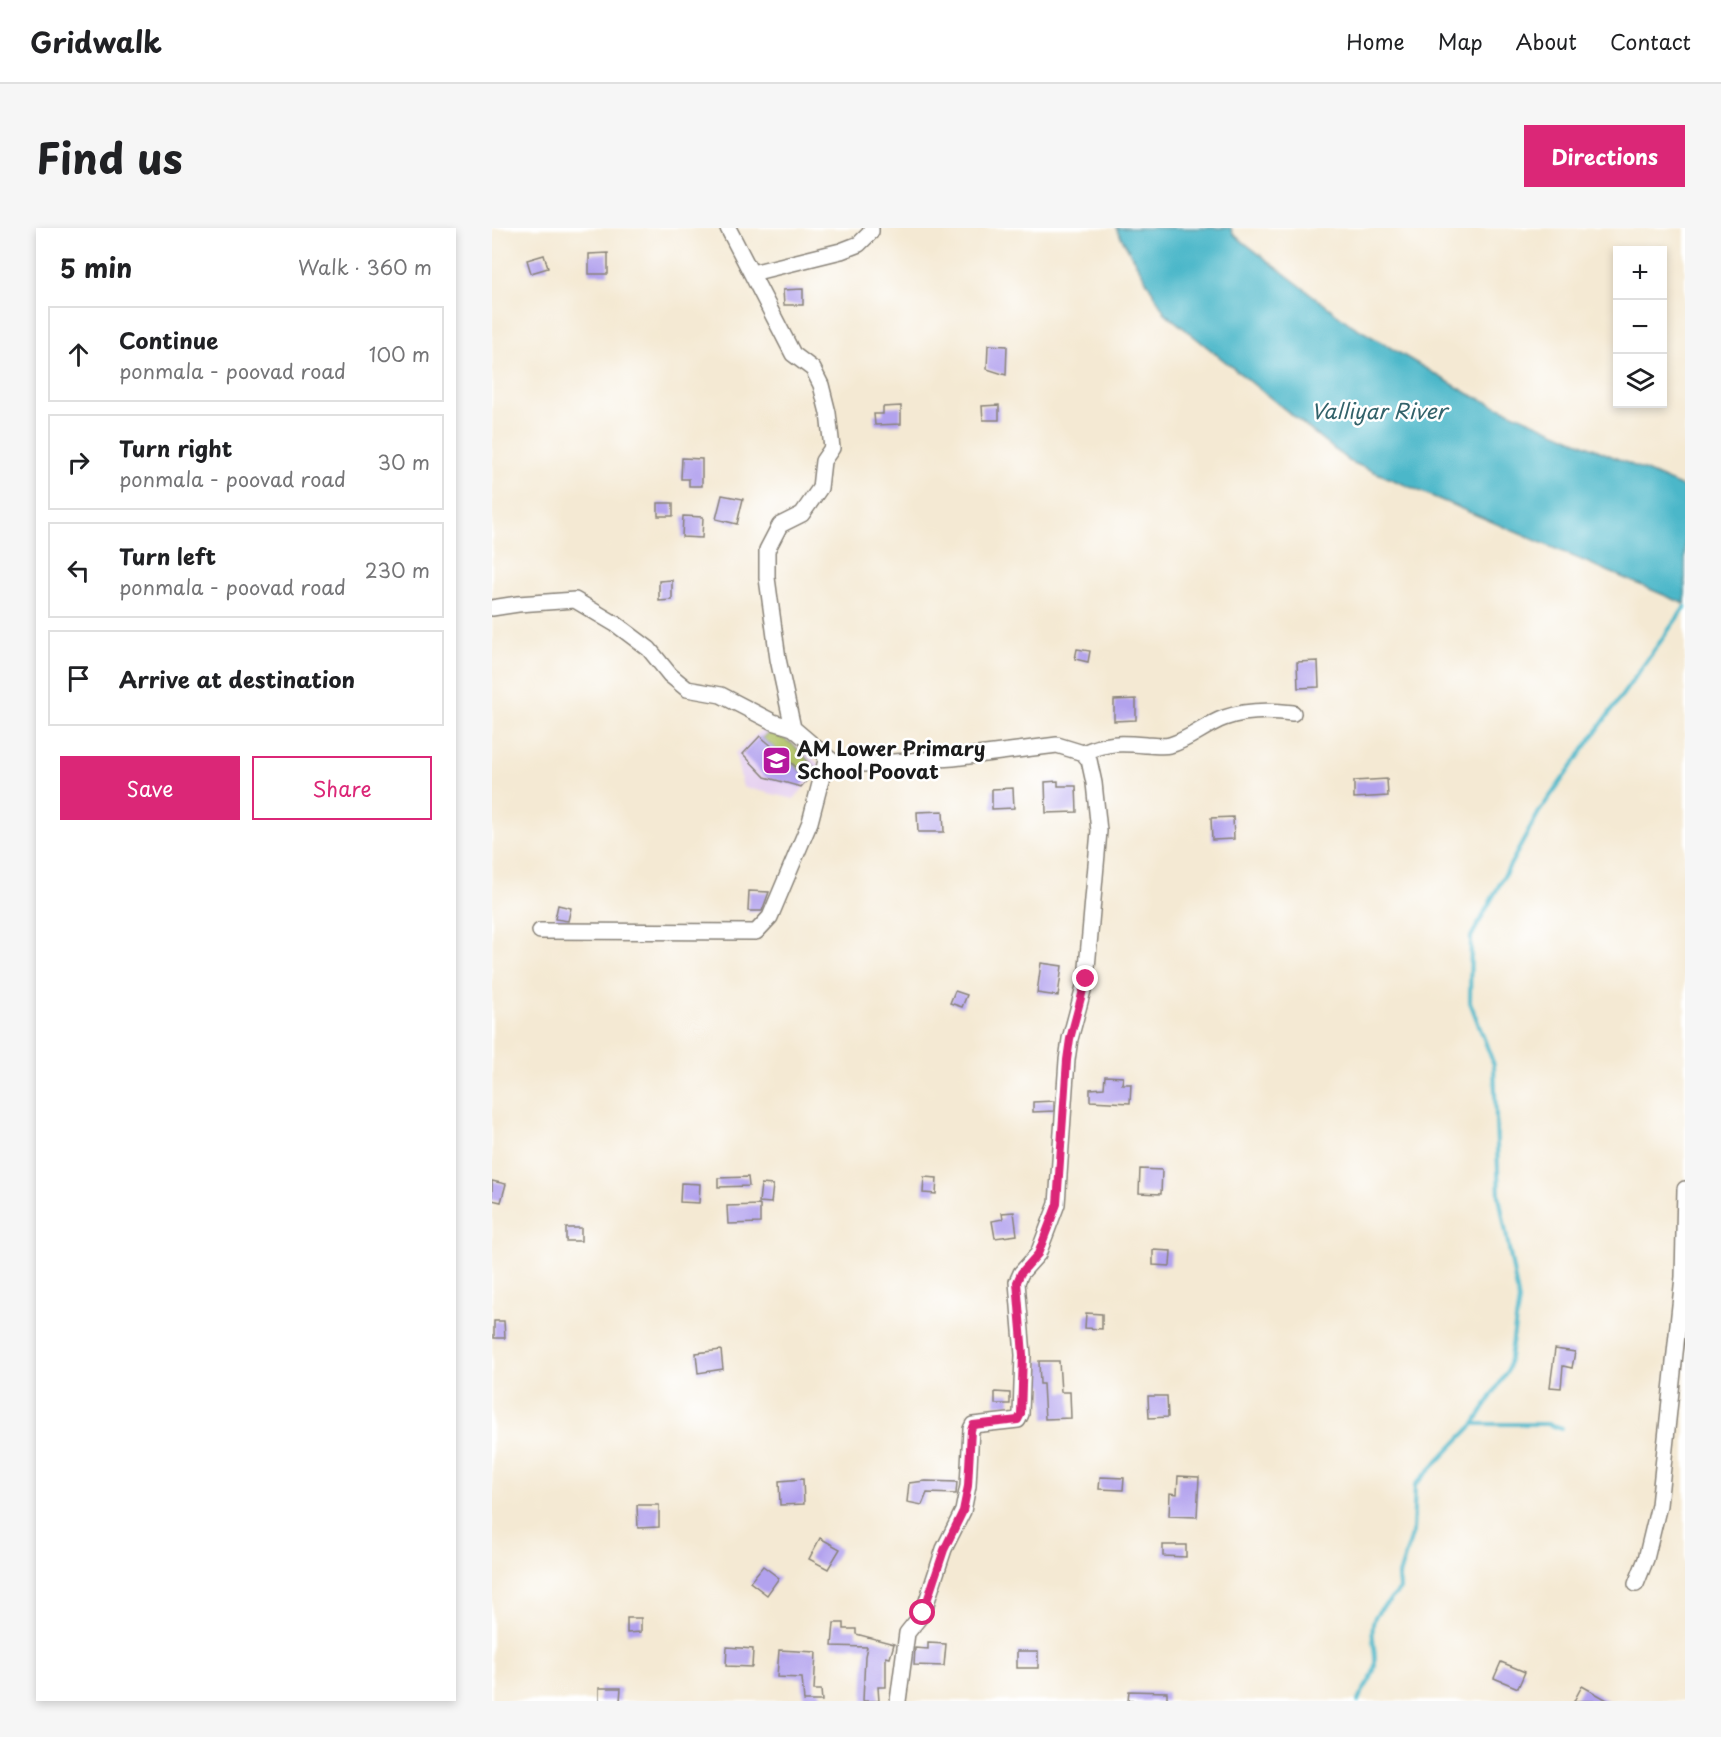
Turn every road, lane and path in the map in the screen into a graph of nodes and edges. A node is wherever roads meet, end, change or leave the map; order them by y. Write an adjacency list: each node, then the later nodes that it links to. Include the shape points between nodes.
1 (728, 228): 3 (street)
2 (871, 228): 3 (street, via 859,244 841,251)
3 (752, 273): 6 (street, via 793,354 813,369 821,385 832,448 823,461 820,488 802,514 780,525 767,550 778,659)
4 (492, 608): 6 (street, via 575,600 649,649 687,689 721,695)
5 (1293, 713): 7 (street, via 1274,711 1223,718 1167,746 1118,743)
6 (793, 728): 8 (street)
7 (1083, 753): 8 (street, via 1057,745 953,758 848,765); 13 (street, via 1089,760 1094,783 1099,831 1090,949 1067,1060 1057,1204 1038,1254 1017,1282 1023,1355 1021,1414 1018,1420 973,1425 963,1511 944,1550 923,1613 907,1633)
8 (826, 757): 9 (street, via 810,822 770,916 756,932)
9 (540, 931)
10 (1685, 1189): 11 (street)
11 (1684, 1277): 12 (street, via 1659,1505)
12 (1636, 1584)
13 (898, 1701)

